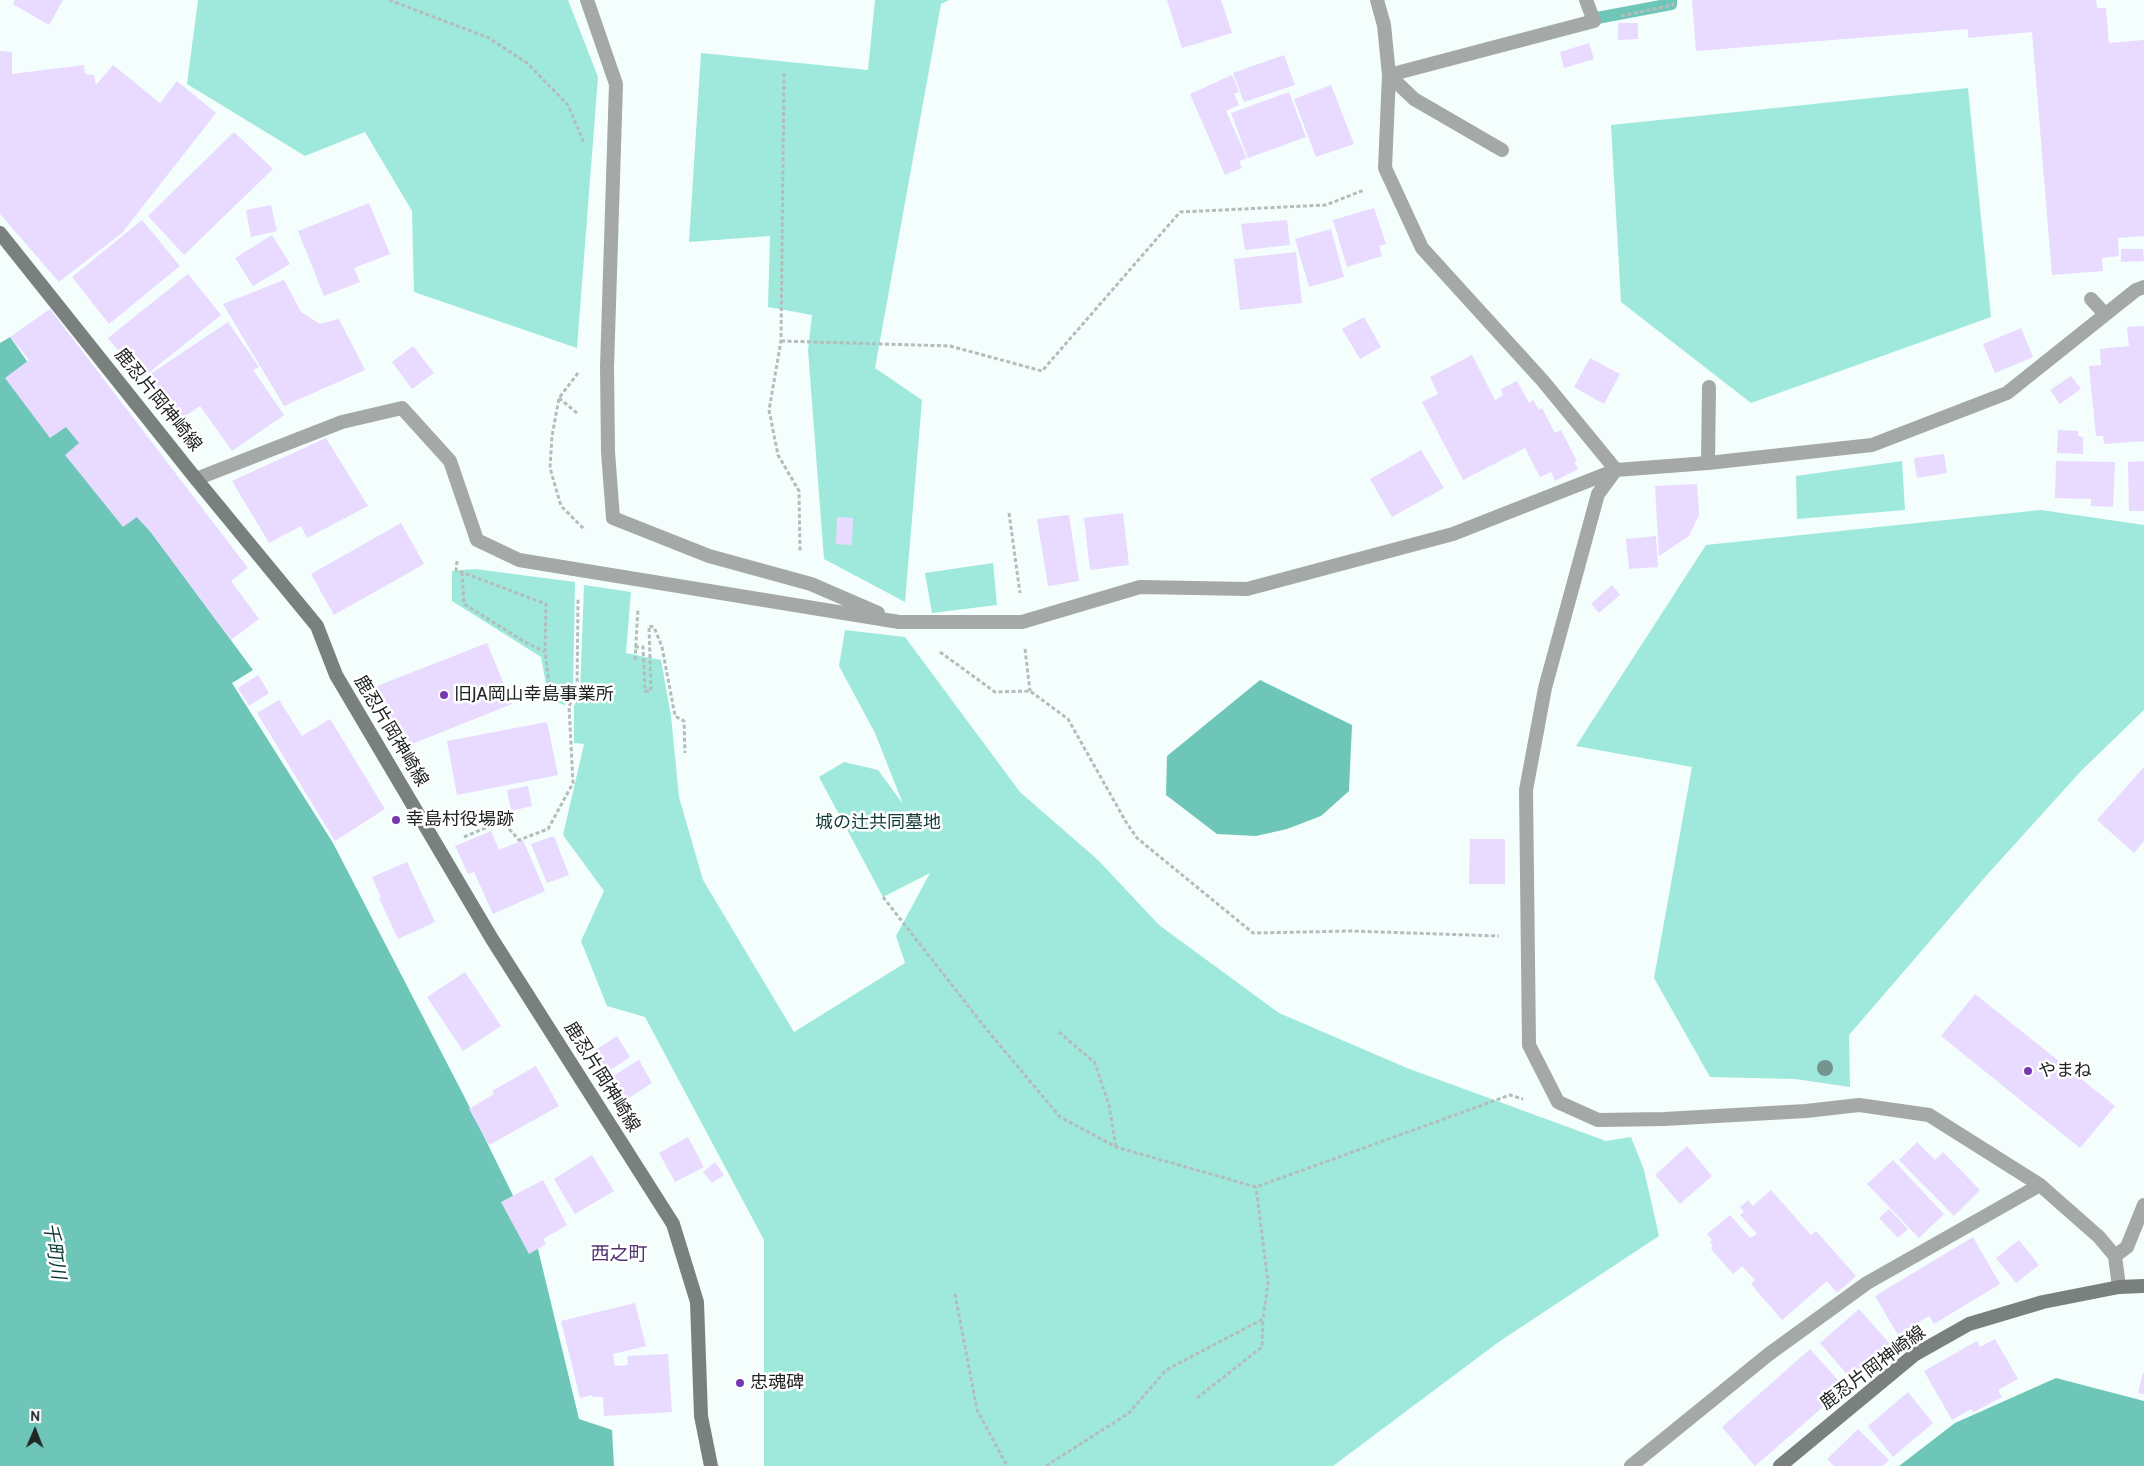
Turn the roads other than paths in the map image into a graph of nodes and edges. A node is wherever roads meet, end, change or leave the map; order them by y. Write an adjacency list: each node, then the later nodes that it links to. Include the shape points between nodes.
1 (587, 0): 14 (street, via 616,84 607,367 613,518 709,556 811,584)
2 (1377, 0): 4 (street, via 1384,25)
3 (1586, 0): 4 (street, via 1594,21)
4 (1389, 75): 5 (street, via 1414,99); 12 (street, via 1385,168 1422,248 1543,381)
5 (1502, 150)
6 (0, 233): 13 (main road, 鹿忍片岡神崎線)
7 (2144, 287): 9 (street)
8 (2091, 299): 9 (street)
9 (2105, 314): 11 (street, via 2007,393 1872,445)
10 (1709, 387): 11 (street)
11 (1708, 464): 12 (street)
12 (1616, 470): 14 (street, via 1453,534 1248,589 1140,588 1022,622); 15 (street, via 1598,494 1545,688 1526,790 1529,1045 1558,1102 1598,1120 1806,1111 1859,1105 1929,1115)
13 (196, 479): 14 (street, via 342,422 402,408 450,461 477,540 519,560); 20 (main road, 鹿忍片岡神崎線, via 318,626 336,675 492,939 673,1224 697,1302 701,1416)
14 (900, 622)
15 (2040, 1185): 17 (street); 21 (street, via 1867,1284 1769,1354)
16 (2144, 1206): 17 (street, via 2128,1247)
17 (2116, 1256): 18 (street)
18 (2120, 1286): 19 (main road, 鹿忍片岡神崎線); 22 (main road, 鹿忍片岡神崎線, via 2043,1302 1969,1324 1914,1355)
19 (2144, 1286)
20 (711, 1466)
21 (1631, 1466)
22 (1780, 1466)

